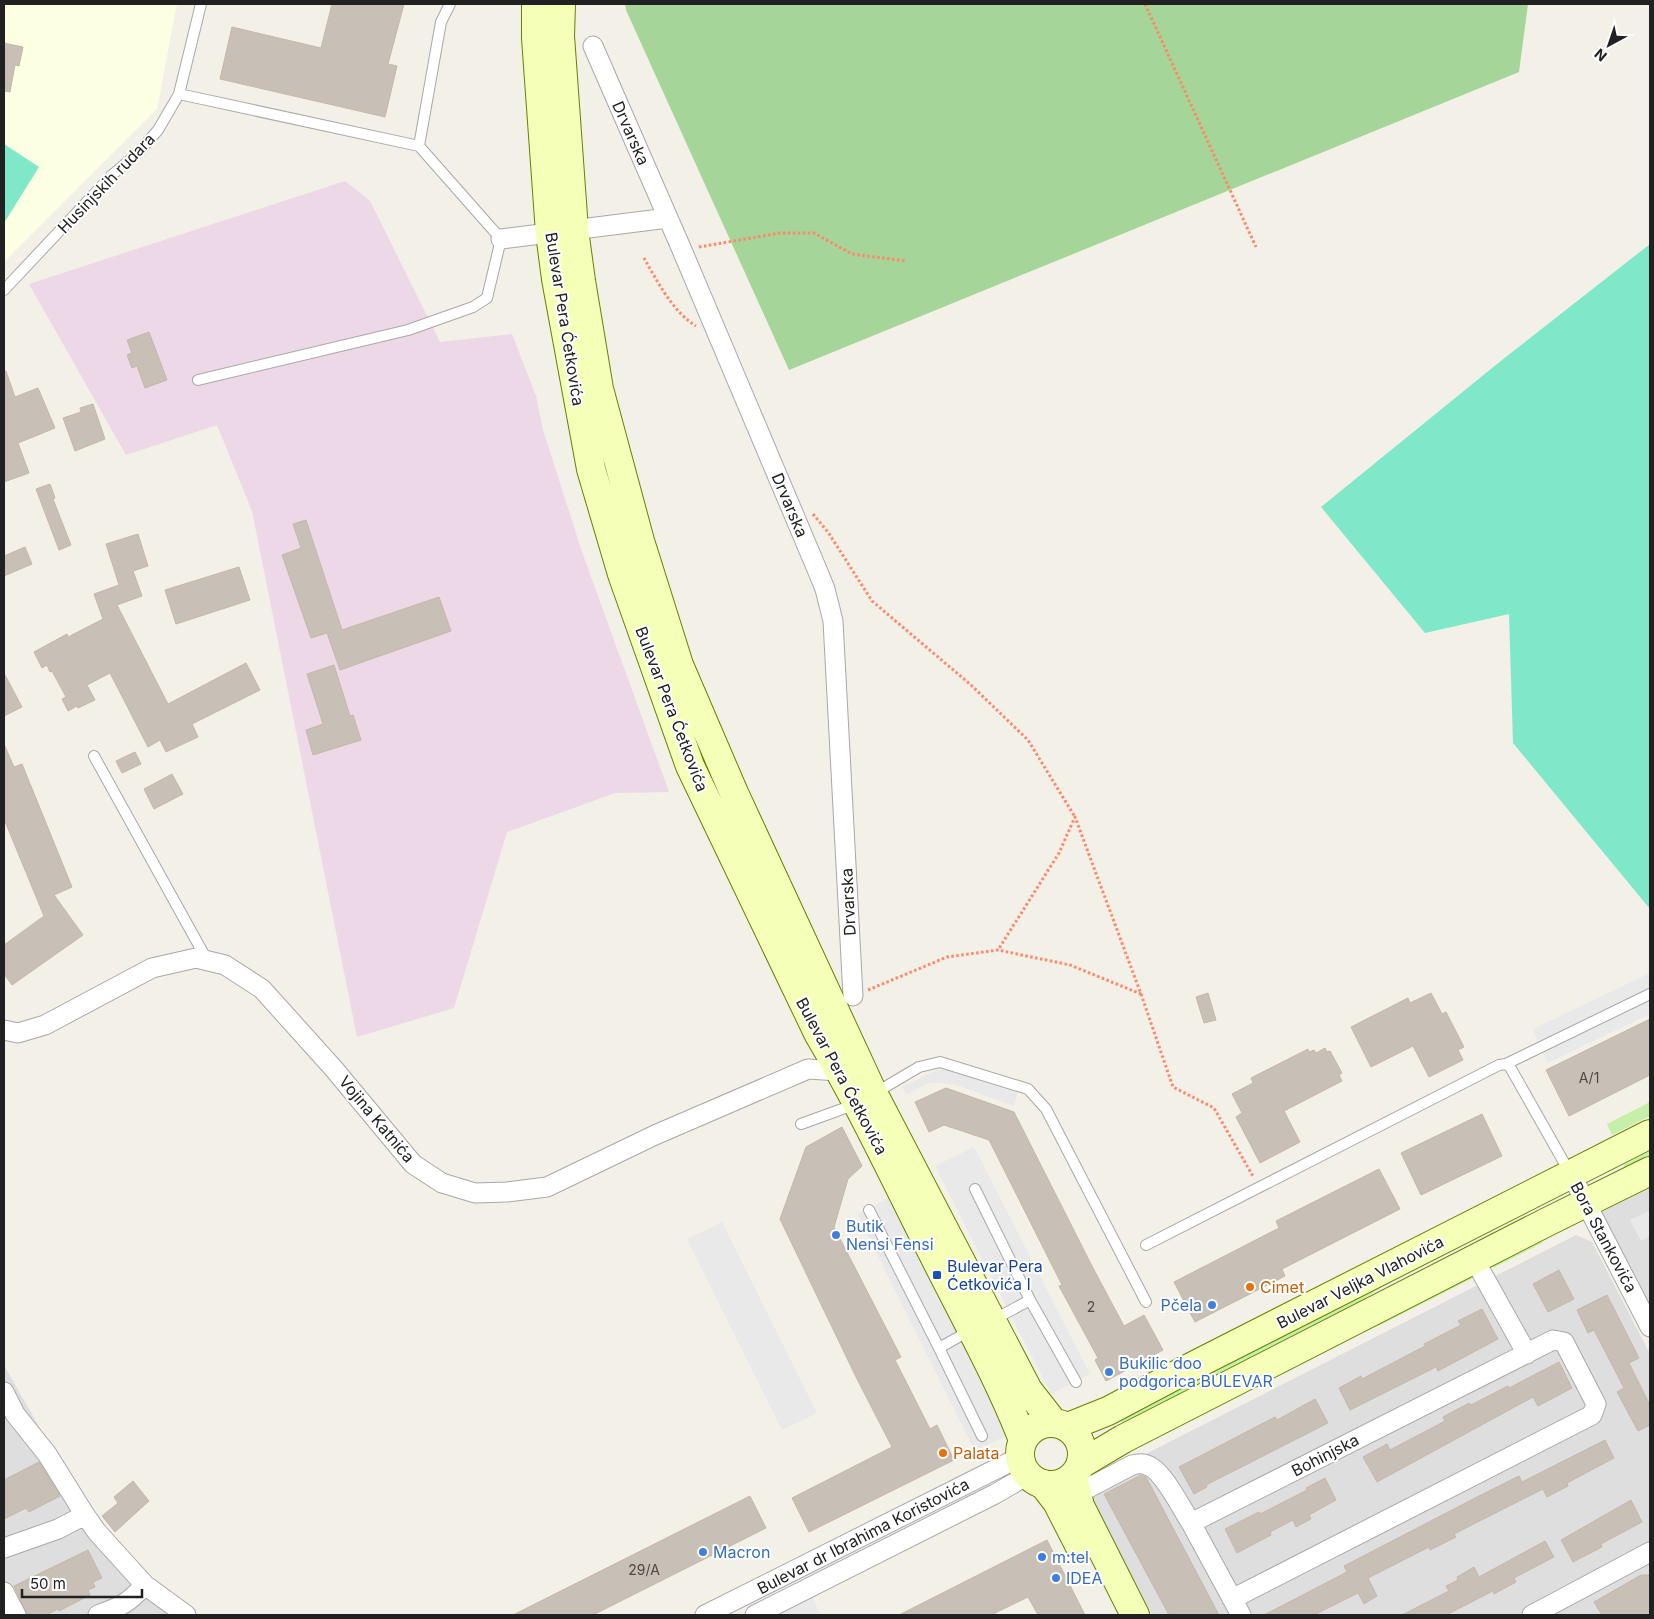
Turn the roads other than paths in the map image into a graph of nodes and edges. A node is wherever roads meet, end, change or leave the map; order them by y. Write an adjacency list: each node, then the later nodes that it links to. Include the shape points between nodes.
1 (201, 4): 6 (lane, Husinjskih rudara)
2 (450, 4): 7 (lane, via 442,22)
3 (536, 4): 9 (main road, Bulevar Pera Ćetkovića, via 536,38)
4 (561, 4): 9 (main road, Bulevar Pera Ćetkovića)
5 (594, 46): 8 (street, Drvarska)
6 (179, 94): 7 (lane); 11 (lane, Husinjskih rudara, via 158,130 137,154)
7 (419, 146): 10 (lane)
8 (668, 218): 9 (street); 16 (street, Drvarska, via 816,567 833,621)
9 (562, 232): 10 (street); 19 (main road, Bulevar Pera Ćetkovića, via 556,279 591,468 622,574 690,766); 20 (main road, Bulevar Pera Ćetkovića, via 580,281 599,390 640,541 679,665)
10 (501, 239): 12 (lane, via 487,298 473,308 408,330)
11 (4, 290)
12 (198, 380)
13 (94, 756): 14 (lane)
14 (207, 960): 17 (street, Vojina Katnića, via 196,958 152,968 45,1025 18,1032); 19 (street, Vojina Katnića, via 225,965 262,990 334,1069 413,1164 442,1183 475,1193 547,1187 655,1135 808,1069)
15 (1650, 994): 18 (lane)
16 (853, 996)
17 (4, 1030)
18 (1506, 1064): 24 (lane); 28 (lane)
19 (839, 1071): 20 (main road, Bulevar Pera Ćetkovića)
20 (865, 1098): 21 (lane); 31 (lane, via 919,1067 940,1062 1028,1089 1046,1109); 32 (main road, Bulevar Pera Ćetkovića)
21 (800, 1124)
22 (1650, 1134): 24 (main road, Bulevar Veljka Vlahovića)
23 (1650, 1171): 26 (main road, Bulevar Veljka Vlahovića)
24 (1571, 1174): 26 (street, Bora Stankovića); 39 (main road, Bulevar Veljka Vlahovića, via 1108,1411)
25 (974, 1189): 30 (lane)
26 (1586, 1202): 29 (main road, Bulevar Veljka Vlahovića); 33 (street, Bora Stankovića)
27 (869, 1210): 34 (lane)
28 (1146, 1245)
29 (1474, 1259): 35 (street); 42 (main road, Bulevar Veljka Vlahovića, via 1123,1439)
30 (1030, 1300): 32 (lane); 36 (lane)
31 (1146, 1302)
32 (982, 1325): 34 (lane); 39 (main road, Bulevar Pera Ćetkovića, via 1028,1390); 41 (main road, Bulevar Pera Ćetkovića)
33 (1650, 1327)
34 (939, 1348): 40 (lane)
35 (1527, 1354): 44 (street, Bohinjska); 49 (street, Bohinjska, via 1553,1340 1564,1342 1596,1404 1592,1415)
36 (1076, 1382)
37 (4, 1392): 38 (street)
38 (9, 1420): 43 (street, via 47,1454)
39 (1061, 1425): 41 (main road, via 1044,1423 1028,1433); 42 (main road, via 1079,1439 1082,1447)
40 (982, 1436)
41 (1028, 1464): 42 (main road, via 1058,1484); 53 (street, Bulevar dr Ibrahima Koristovića); 54 (street, Bulevar dr Ibrahima Koristovića, via 995,1494); 55 (main road, Bulevar Pera Ćetkovića, via 1064,1516)
42 (1077, 1478): 44 (street, via 1132,1464 1152,1467); 56 (main road, via 1094,1534)
43 (85, 1515): 45 (street); 47 (street)
44 (1191, 1524): 49 (street)
45 (4, 1548)
46 (1650, 1552): 57 (street)
47 (145, 1585): 51 (street, via 123,1605); 52 (street)
48 (4, 1592): 50 (street)
49 (1236, 1607)
50 (16, 1615)
51 (98, 1615)
52 (186, 1615)
53 (705, 1615)
54 (755, 1615)
55 (1114, 1615)
56 (1135, 1615)
57 (1532, 1615)

